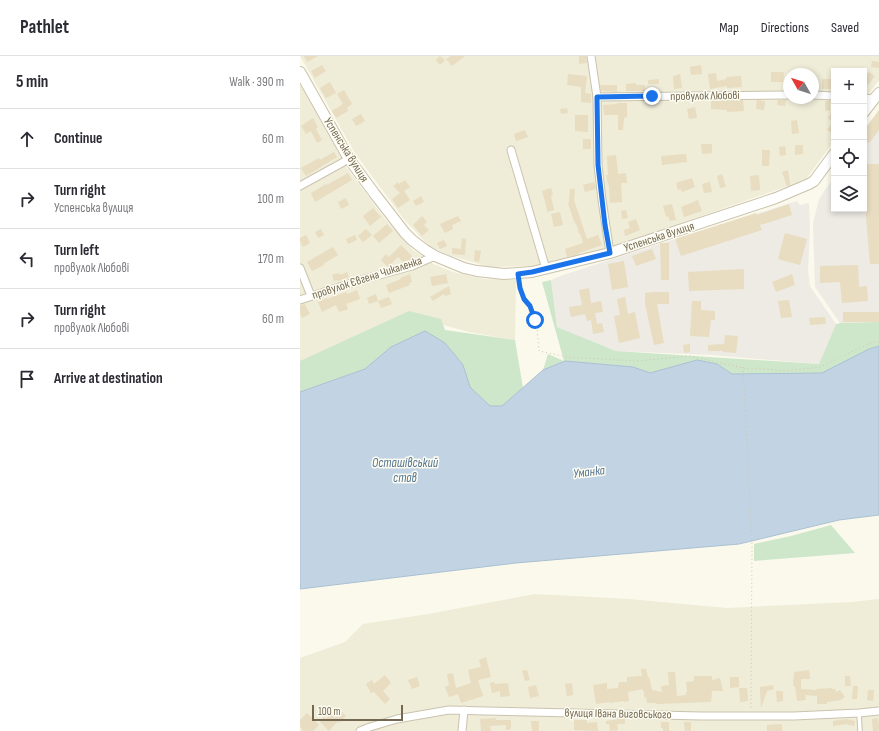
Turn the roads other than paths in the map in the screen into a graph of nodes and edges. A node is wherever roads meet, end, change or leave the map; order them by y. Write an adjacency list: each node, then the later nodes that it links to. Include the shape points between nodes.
1 (591, 56): 6 (street)
2 (300, 72): 11 (street, Успенська вулиця)
3 (783, 95): 6 (street, провулок Любові)
4 (819, 95): 5 (street)
5 (831, 96)
6 (597, 97): 13 (street, via 598,165)
7 (872, 97): 8 (street)
8 (867, 106)
9 (511, 150): 16 (street)
10 (831, 158): 13 (street, Успенська вулиця, via 809,184 776,198)
11 (349, 159): 12 (street); 14 (street, Успенська вулиця, via 405,233)
12 (300, 186)
13 (610, 253): 16 (street, Успенська вулиця)
14 (434, 256): 16 (street, Успенська вулиця, via 464,268 491,273 518,274); 17 (street, провулок Євгена Чикаленка, via 412,266)
15 (300, 268): 17 (street)
16 (546, 269)
17 (311, 296): 18 (street, провулок Євгена Чикаленка)
18 (300, 300)
19 (464, 710): 21 (street, вулиця Івана Виговського, via 694,716); 22 (street, вулиця Івана Виговського, via 397,719); 23 (street)
20 (879, 711): 21 (street, вулиця Івана Виговського)
21 (859, 713): 24 (lane)
22 (360, 731)
23 (462, 731)
24 (860, 731)

